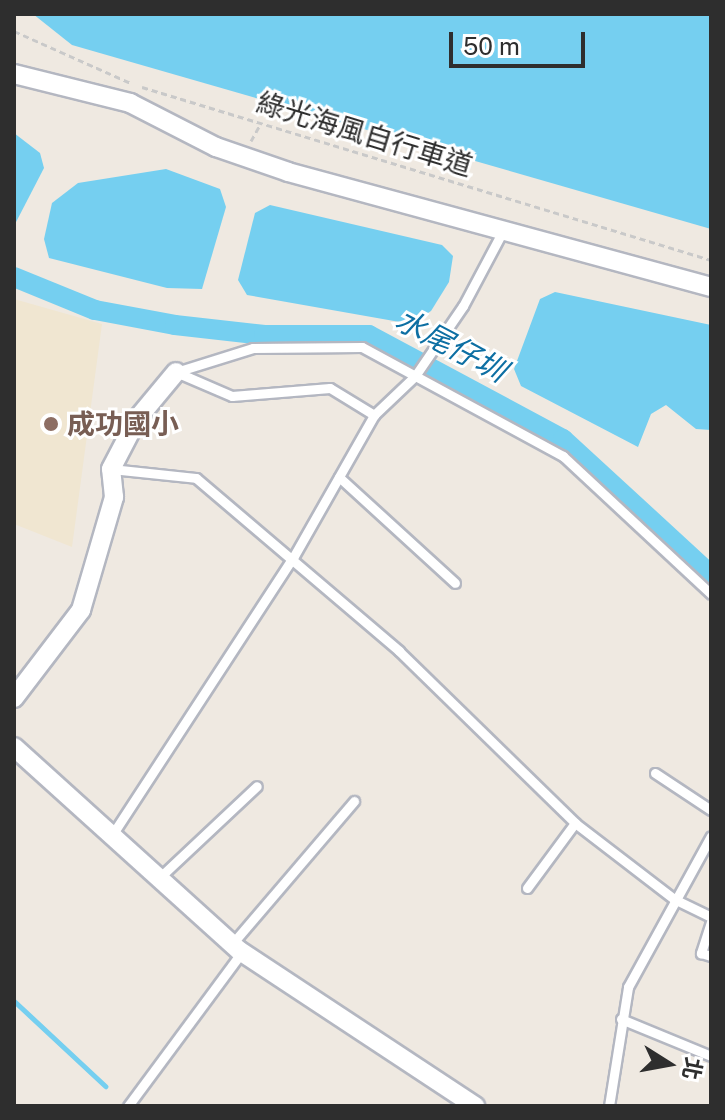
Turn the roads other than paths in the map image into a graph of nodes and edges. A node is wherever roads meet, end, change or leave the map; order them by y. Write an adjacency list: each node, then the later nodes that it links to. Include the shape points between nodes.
1 (14, 74): 2 (street, via 130,103 216,147 288,172)
2 (504, 229): 3 (street); 5 (lane)
3 (711, 287)
4 (176, 372): 5 (lane, via 253,348 362,347); 6 (lane, via 232,396 330,388); 7 (street, via 137,419)
5 (415, 376): 6 (lane); 11 (lane, via 563,456)
6 (374, 415): 8 (lane)
7 (111, 469): 9 (lane, via 196,478); 12 (street, via 114,497 81,610)
8 (339, 477): 9 (lane); 10 (lane)
9 (294, 556): 18 (lane); 19 (lane)
10 (455, 583)
11 (711, 594)
12 (14, 698)
13 (14, 747): 19 (street)
14 (655, 773): 17 (lane)
15 (257, 786): 21 (lane)
16 (354, 801): 25 (lane)
17 (711, 810)
18 (575, 823): 22 (lane); 23 (lane)
19 (112, 835): 21 (street)
20 (711, 836): 23 (lane)
21 (159, 878): 25 (street)
22 (527, 888)
23 (674, 899): 24 (lane); 27 (lane, via 628,987)
24 (711, 919): 26 (lane, via 701,953)
25 (237, 948): 29 (lane); 30 (street)
26 (711, 956)
27 (621, 1019): 28 (lane); 31 (lane)
28 (711, 1056)
29 (128, 1106)
30 (475, 1106)
31 (609, 1106)

